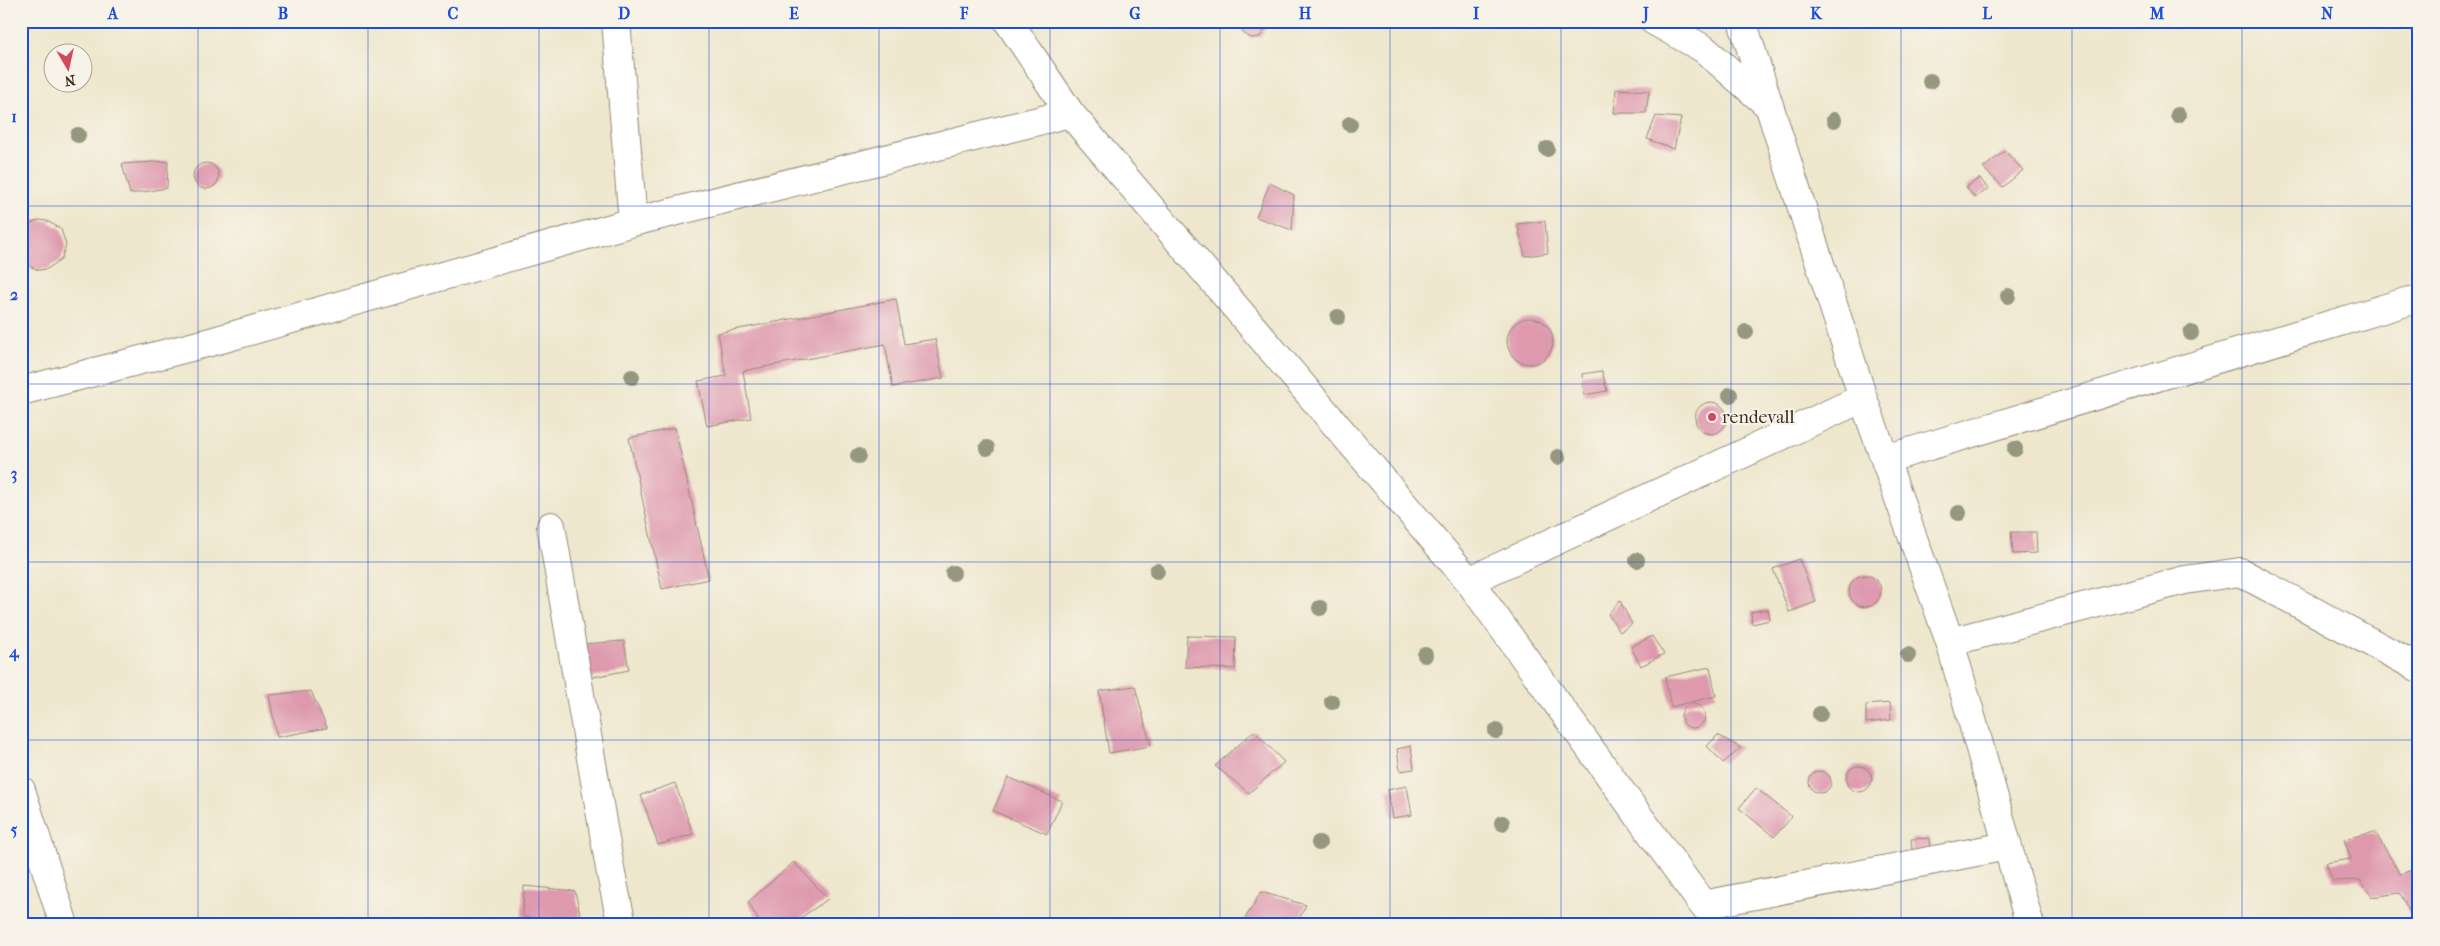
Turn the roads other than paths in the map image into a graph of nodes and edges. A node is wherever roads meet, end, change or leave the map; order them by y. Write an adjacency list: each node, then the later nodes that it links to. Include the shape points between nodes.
1 (616, 21): 7 (street)
2 (1008, 21): 6 (street)
3 (1654, 21): 5 (street, via 1704,49)
4 (1742, 21): 5 (street)
5 (1769, 106): 10 (street)
6 (1070, 113): 7 (street); 13 (street)
7 (633, 222): 9 (street)
8 (2419, 301): 11 (street, via 2409,301)
9 (21, 391)
10 (1863, 398): 11 (street); 13 (street)
11 (1886, 459): 14 (street)
12 (551, 526): 19 (street)
13 (1469, 581): 17 (street, via 1703,905)
14 (1950, 642): 15 (street, via 2185,580 2240,572); 17 (street)
15 (2419, 668)
16 (21, 790): 18 (street)
17 (2007, 846): 20 (street)
18 (64, 925)
19 (622, 925)
20 (2030, 925)

